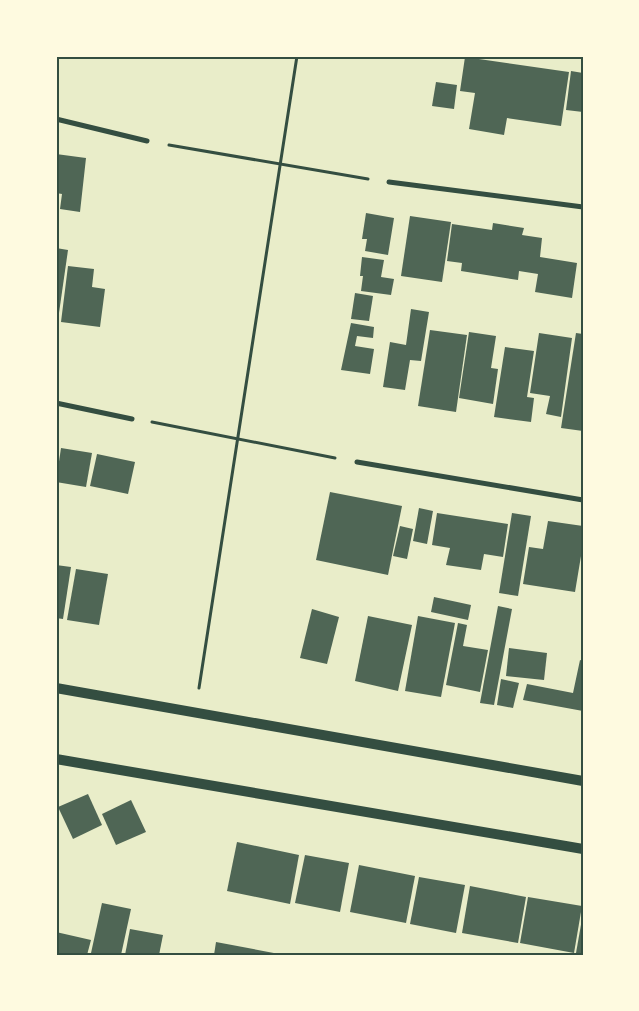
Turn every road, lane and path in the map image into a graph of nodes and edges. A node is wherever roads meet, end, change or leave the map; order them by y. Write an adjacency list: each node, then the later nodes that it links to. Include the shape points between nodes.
1 (297, 56): 4 (path)
2 (56, 119): 3 (street)
3 (147, 141): 4 (path)
4 (280, 164): 5 (path); 9 (path)
5 (389, 182): 6 (street)
6 (583, 207)
7 (56, 403): 8 (street)
8 (132, 419): 9 (path)
9 (238, 439): 10 (path); 13 (path)
10 (357, 462): 11 (street)
11 (583, 500)
12 (56, 688): 13 (main road)
13 (196, 713): 15 (main road)
14 (56, 758): 16 (main road)
15 (583, 781)
16 (583, 849)

